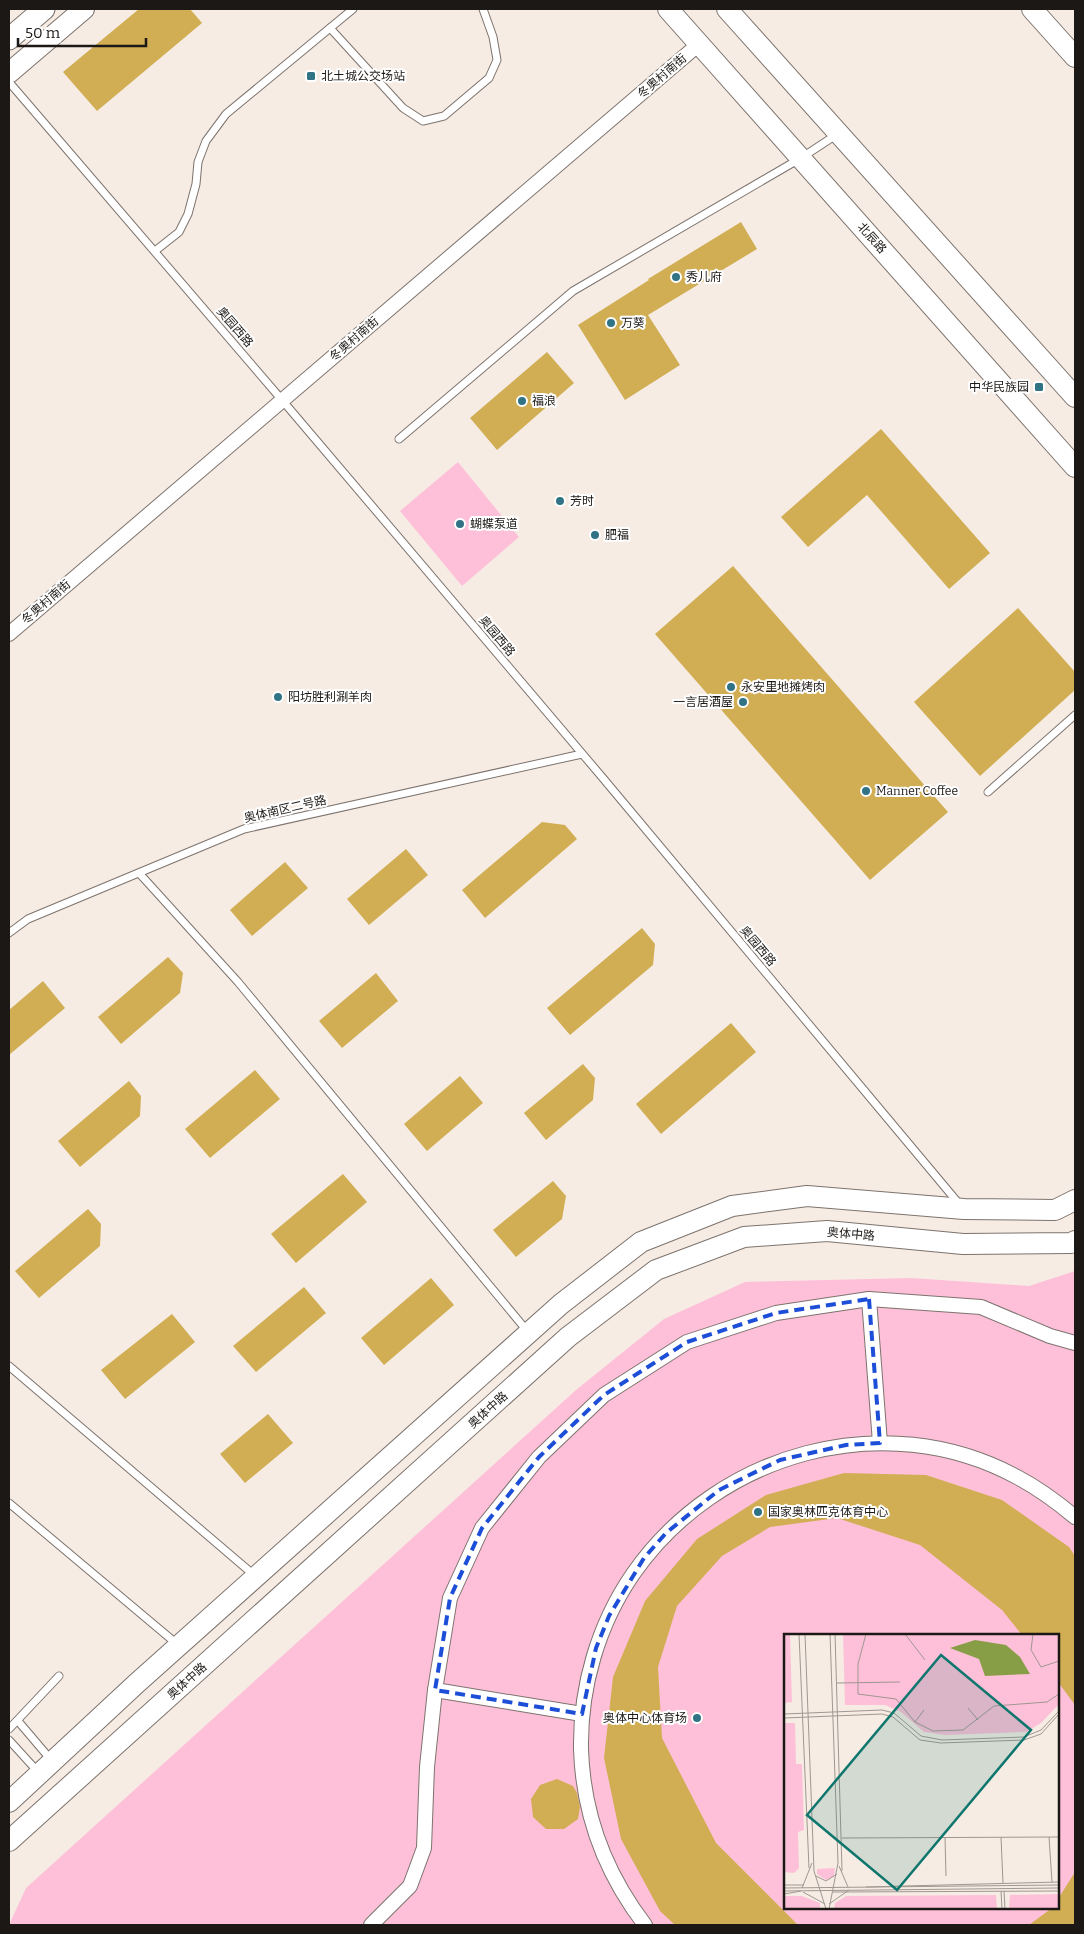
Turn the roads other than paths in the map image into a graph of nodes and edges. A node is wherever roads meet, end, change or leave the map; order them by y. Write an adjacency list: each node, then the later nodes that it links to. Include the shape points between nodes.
1 (44, 9): 9 (main road)
2 (84, 9): 12 (main road)
3 (353, 9): 8 (lane)
4 (483, 9): 8 (lane, via 497,60 489,78 444,116 423,122 403,108)
5 (668, 9): 10 (main road, 北辰路)
6 (727, 9): 14 (main road)
7 (1032, 9): 11 (main road)
8 (330, 28): 16 (lane, via 226,114 206,141 198,162 188,214 179,232)
9 (9, 39)
10 (699, 44): 15 (main road, 北辰路); 18 (street, 冬奥村南街)
11 (1075, 57)
12 (9, 74)
13 (9, 82): 16 (lane, 奥园西路)
14 (838, 133): 15 (lane); 17 (main road)
15 (801, 158): 19 (lane, via 573,291); 20 (main road, 北辰路)
16 (155, 251): 18 (lane, 奥园西路)
17 (1075, 397)
18 (282, 400): 21 (street, 冬奥村南街); 23 (lane, 奥园西路)
19 (399, 439)
20 (1075, 467)
21 (9, 634)
22 (1075, 715): 24 (lane)
23 (582, 754): 25 (lane, 奥体南区二号路, via 244,829); 28 (lane, 奥园西路)
24 (988, 792)
25 (139, 873): 26 (lane, 奥体南区二号路, via 28,919); 31 (lane, via 238,982)
26 (9, 933)
27 (1075, 1200): 28 (main road, via 1055,1210)
28 (964, 1209): 31 (main road, via 807,1196 732,1206 641,1242)
29 (1075, 1241): 47 (main road, 奥体中路, via 963,1244 809,1232 744,1237 656,1270 568,1338)
30 (869, 1299): 32 (street, via 981,1307); 34 (street); 40 (street, via 776,1313 687,1342 604,1395 539,1457 482,1528 450,1598)
31 (529, 1333): 37 (main road)
32 (1075, 1344)
33 (9, 1366): 37 (lane)
34 (880, 1443): 36 (street, via 932,1449 984,1462 1016,1476); 41 (street, via 812,1451 764,1467 719,1490 666,1533 644,1558 609,1616 587,1681)
35 (9, 1503): 38 (lane)
36 (1075, 1517)
37 (256, 1577): 38 (main road)
38 (180, 1646): 45 (main road)
39 (59, 1676): 42 (lane)
40 (435, 1690): 41 (street); 48 (street, via 427,1768 424,1848 410,1886)
41 (582, 1714): 49 (street, via 584,1780 596,1837 616,1882)
42 (18, 1720): 43 (lane); 45 (lane)
43 (9, 1729)
44 (9, 1740): 45 (lane)
45 (46, 1767): 46 (main road)
46 (9, 1802)
47 (9, 1841)
48 (371, 1925)
49 (645, 1925)

